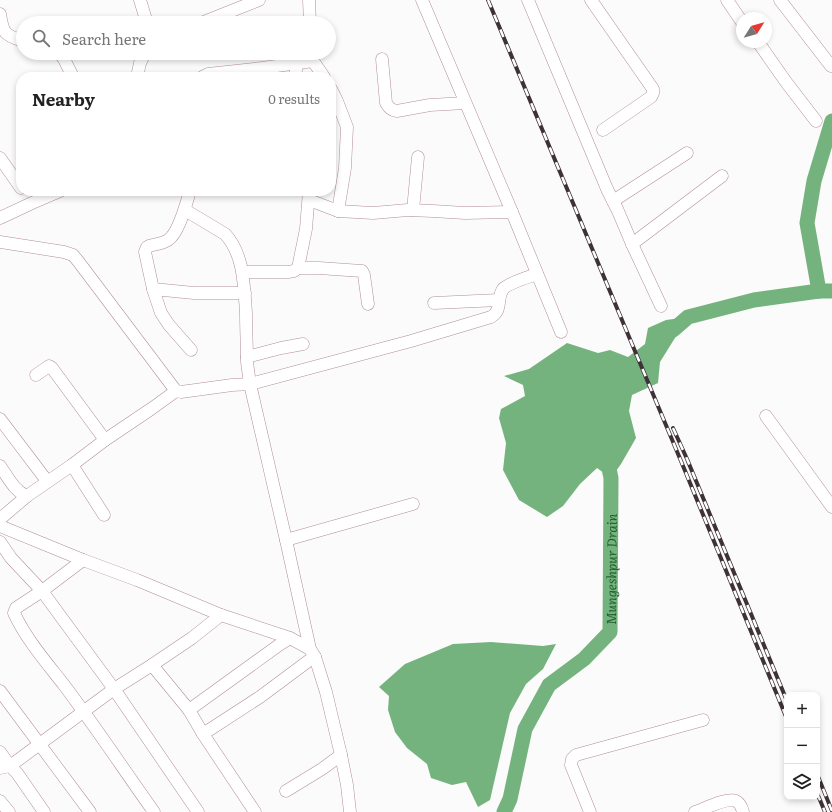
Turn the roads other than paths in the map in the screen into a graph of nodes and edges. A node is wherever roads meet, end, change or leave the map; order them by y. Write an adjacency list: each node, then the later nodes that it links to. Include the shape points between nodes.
1 (140, 0): 11 (street)
2 (259, 0): 12 (street)
3 (309, 0): 13 (street)
4 (422, 0): 29 (street)
5 (591, 0): 31 (street, via 653,93)
6 (726, 0): 10 (street)
7 (780, 0): 22 (street)
8 (529, 1): 41 (street)
9 (0, 14): 14 (street, via 6,34)
10 (736, 14)
11 (145, 16)
12 (219, 16)
13 (310, 16)
14 (16, 39)
15 (762, 48): 30 (street)
16 (382, 59): 29 (street, via 386,103 392,110)
17 (64, 60): 23 (street)
18 (142, 60): 24 (street)
19 (304, 60): 21 (street)
20 (314, 60): 27 (street)
21 (297, 63): 25 (street); 26 (street)
22 (831, 66)
23 (70, 72)
24 (138, 72)
25 (224, 72)
26 (296, 72)
27 (321, 72)
28 (336, 99): 45 (street, via 347,127)
29 (466, 103): 46 (street)
30 (816, 121)
31 (603, 130)
32 (687, 153): 41 (street)
33 (418, 157): 44 (street)
34 (0, 158): 36 (street)
35 (722, 176): 49 (street)
36 (16, 181)
37 (27, 196): 42 (street)
38 (48, 196): 42 (street)
39 (189, 196): 43 (street)
40 (309, 196): 45 (street); 50 (street, via 306,229)
41 (613, 201): 49 (street)
42 (32, 203): 47 (street)
43 (185, 210): 51 (street, via 230,239); 53 (street, via 170,238 146,249)
44 (413, 210): 45 (street, via 373,213); 46 (street)
45 (338, 211)
46 (512, 212): 52 (street)
47 (0, 218)
48 (0, 242): 65 (street, via 73,255)
49 (632, 244): 58 (street)
50 (298, 268): 51 (street, via 288,272); 57 (street, via 362,271)
51 (243, 272): 54 (street)
52 (537, 274): 55 (street, via 508,285 502,290); 59 (street)
53 (153, 289): 54 (street, via 194,293); 61 (street, via 161,313)
54 (245, 293): 62 (street)
55 (499, 300): 56 (street); 64 (street, via 498,310 491,318)
56 (434, 303)
57 (368, 304)
58 (661, 306)
59 (561, 332)
60 (303, 344): 62 (street)
61 (191, 350)
62 (248, 357): 64 (street)
63 (36, 374): 68 (street, via 49,366 52,368)
64 (250, 384): 65 (street); 78 (street)
65 (176, 391): 68 (street)
66 (766, 416): 74 (street)
67 (0, 419): 71 (street)
68 (105, 440): 69 (street)
69 (72, 465): 71 (street); 75 (street)
70 (0, 466): 72 (street, via 16,489)
71 (47, 481): 72 (street)
72 (27, 496): 76 (street)
73 (413, 504): 78 (street)
74 (832, 507)
75 (104, 515)
76 (0, 519)
77 (0, 526): 80 (street)
78 (286, 540): 84 (street)
79 (0, 542): 81 (street, via 11,558)
80 (83, 560): 81 (street); 82 (street)
81 (42, 591): 86 (street); 89 (street, via 16,608 16,619)
82 (221, 615): 83 (street); 85 (street)
83 (290, 638): 84 (street); 88 (street)
84 (312, 653): 91 (street, via 311,659 260,697); 94 (street, via 326,692)
85 (152, 665): 86 (street); 88 (street)
86 (114, 689): 89 (street); 102 (street)
87 (0, 691): 92 (street)
88 (189, 710): 91 (street)
89 (84, 712): 92 (street); 101 (street)
90 (703, 720): 105 (street, via 572,758 571,765)
91 (203, 734): 103 (street)
92 (40, 745): 95 (street); 100 (street)
93 (0, 752): 95 (street)
94 (341, 755): 96 (street); 104 (street)
95 (5, 767): 99 (street, via 17,773)
96 (286, 791)
97 (0, 801): 98 (street)
98 (9, 812)
99 (44, 812)
100 (90, 812)
101 (154, 812)
102 (198, 812)
103 (255, 812)
104 (350, 812)
105 (590, 812)
106 (695, 812): 107 (street, via 729,800 738,803)
107 (743, 812)

